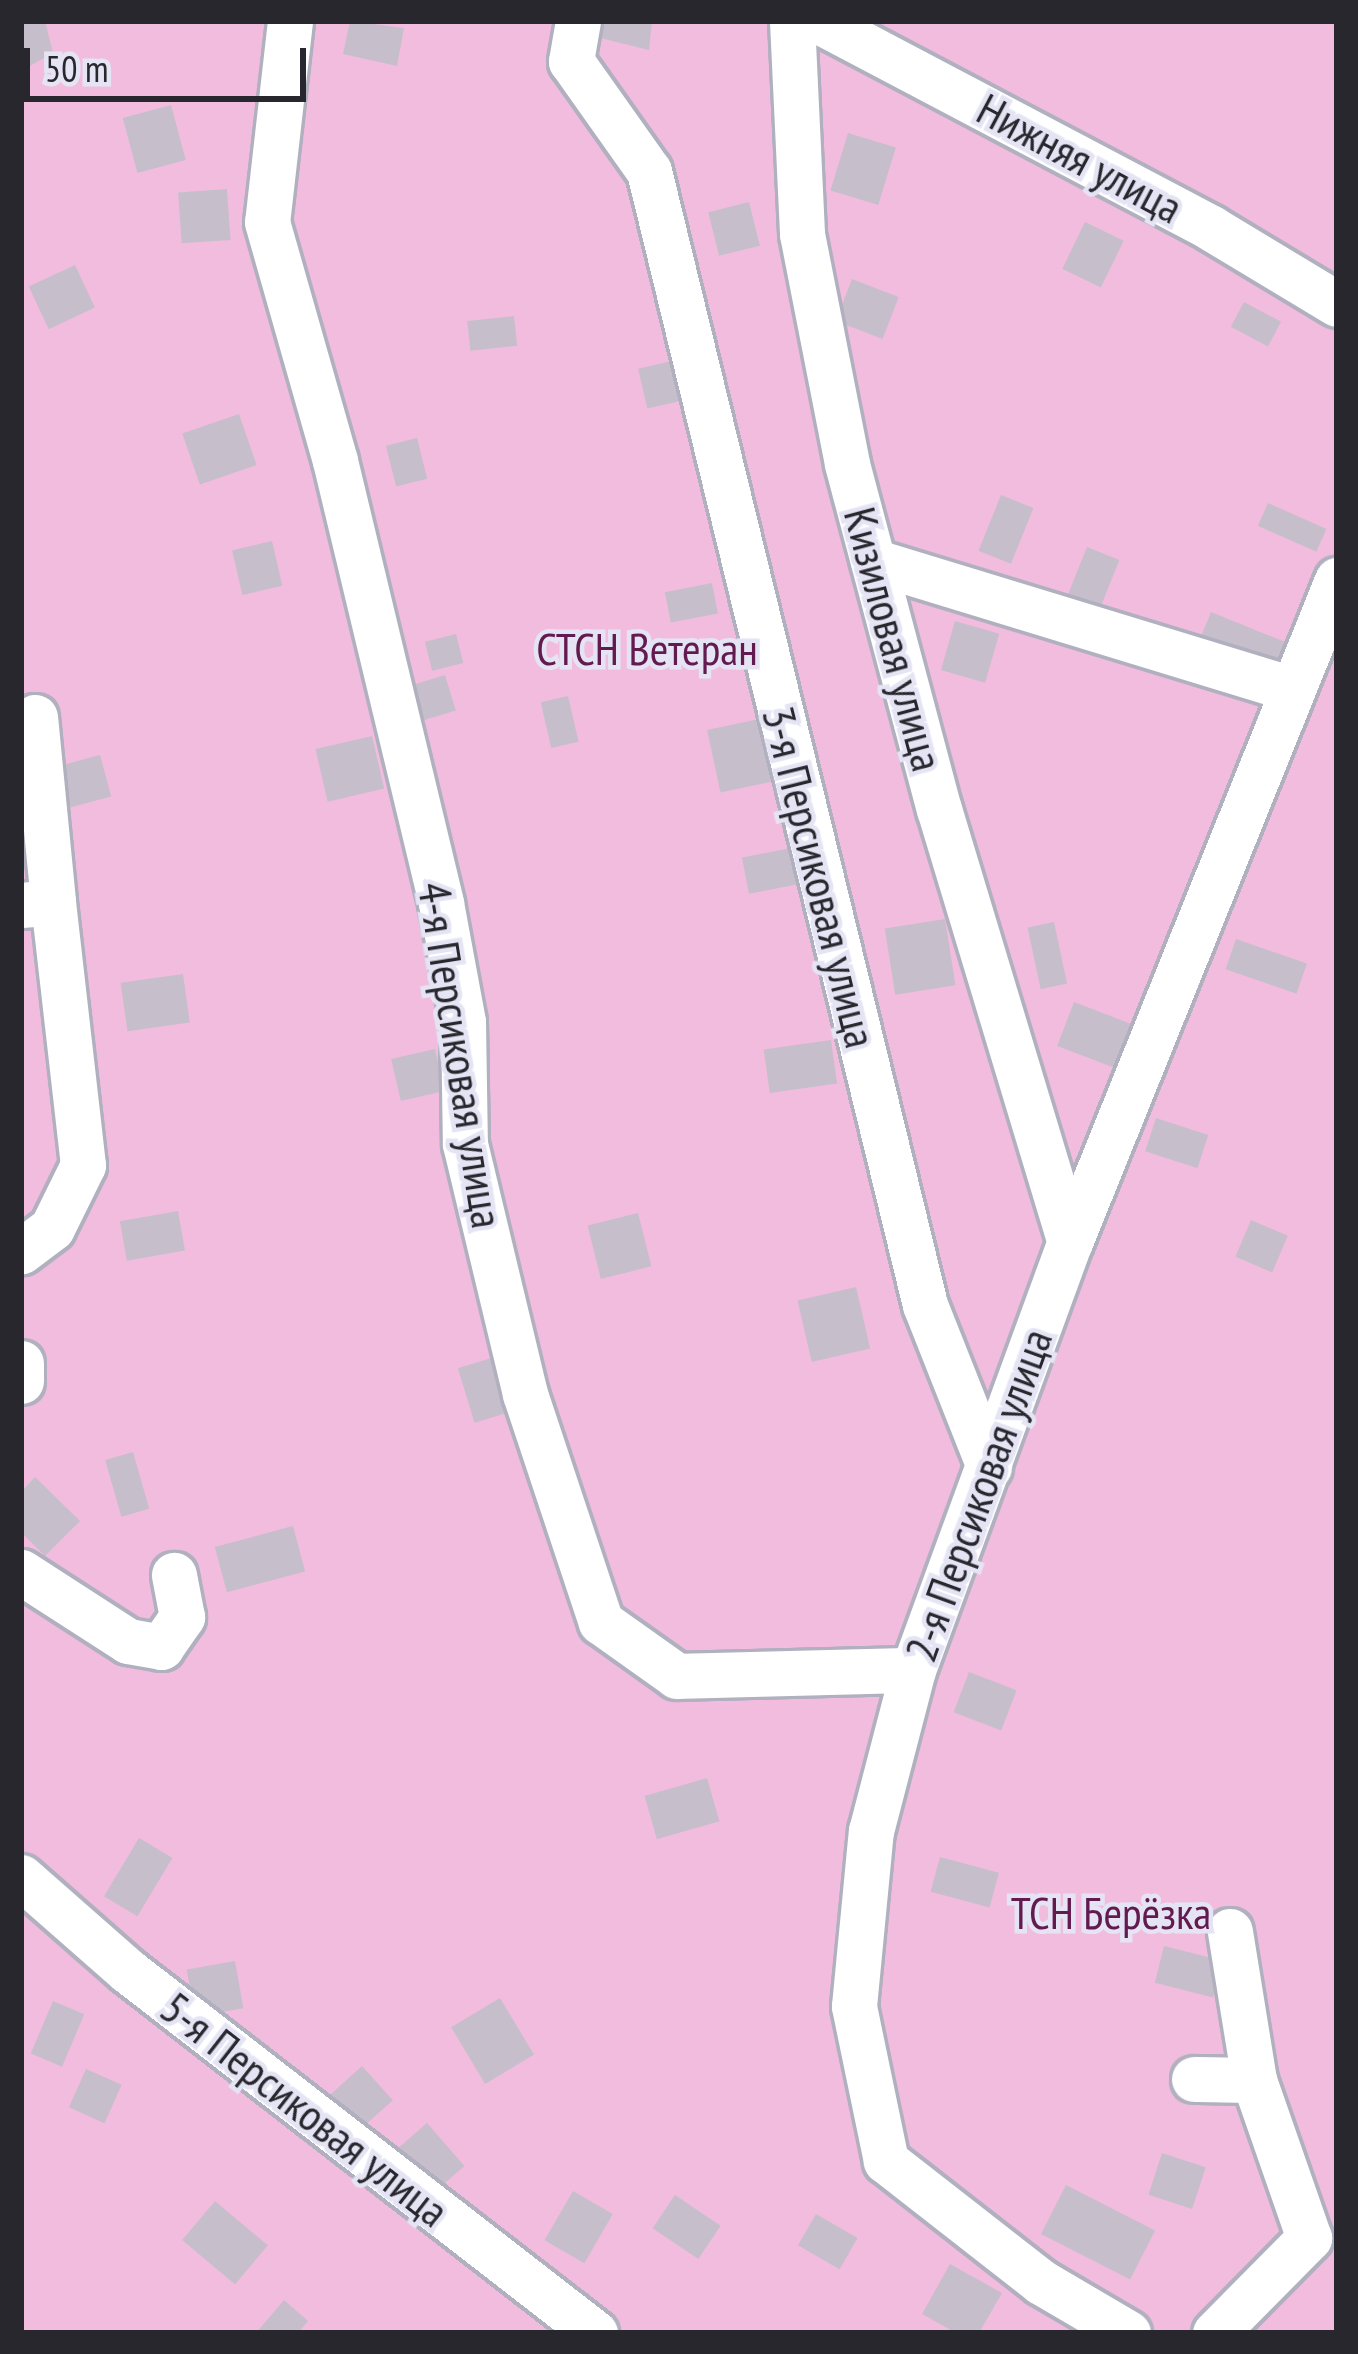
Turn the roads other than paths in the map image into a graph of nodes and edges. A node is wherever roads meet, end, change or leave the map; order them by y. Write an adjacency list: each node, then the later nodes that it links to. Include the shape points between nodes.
1 (290, 21): 18 (lane, 4-я Персиковая улица, via 267,222 335,461 441,903 463,1022 470,1166 525,1394 601,1622 676,1676)
2 (578, 21): 15 (lane, 3-я Персиковая улица, via 571,61 649,171 925,1305)
3 (792, 21): 6 (lane, Кизиловая улица, via 802,234)
4 (818, 21): 5 (lane, Нижняя улица, via 1211,228)
5 (1337, 304)
6 (873, 561): 8 (lane); 11 (lane, Кизиловая улица)
7 (1337, 580): 8 (lane, 2-я Персиковая улица)
8 (1292, 689): 11 (lane, 2-я Персиковая улица)
9 (35, 717): 10 (lane)
10 (37, 903): 12 (lane, via 83,1165 52,1228)
11 (1070, 1241): 15 (lane, 2-я Персиковая улица)
12 (21, 1251)
13 (21, 1364): 14 (lane)
14 (21, 1381)
15 (989, 1467): 18 (lane, 2-я Персиковая улица)
16 (21, 1573): 17 (lane, via 128,1641 161,1647 182,1617)
17 (174, 1575)
18 (914, 1670): 24 (lane, 2-я Персиковая улица, via 872,1831 854,2006 886,2161 1042,2282)
19 (21, 1876): 23 (lane, 5-я Персиковая улица, via 128,1971)
20 (1230, 1931): 22 (lane)
21 (1194, 2079): 22 (lane)
22 (1254, 2080): 25 (lane, via 1309,2238)
23 (595, 2333)
24 (1128, 2333)
25 (1215, 2333)

